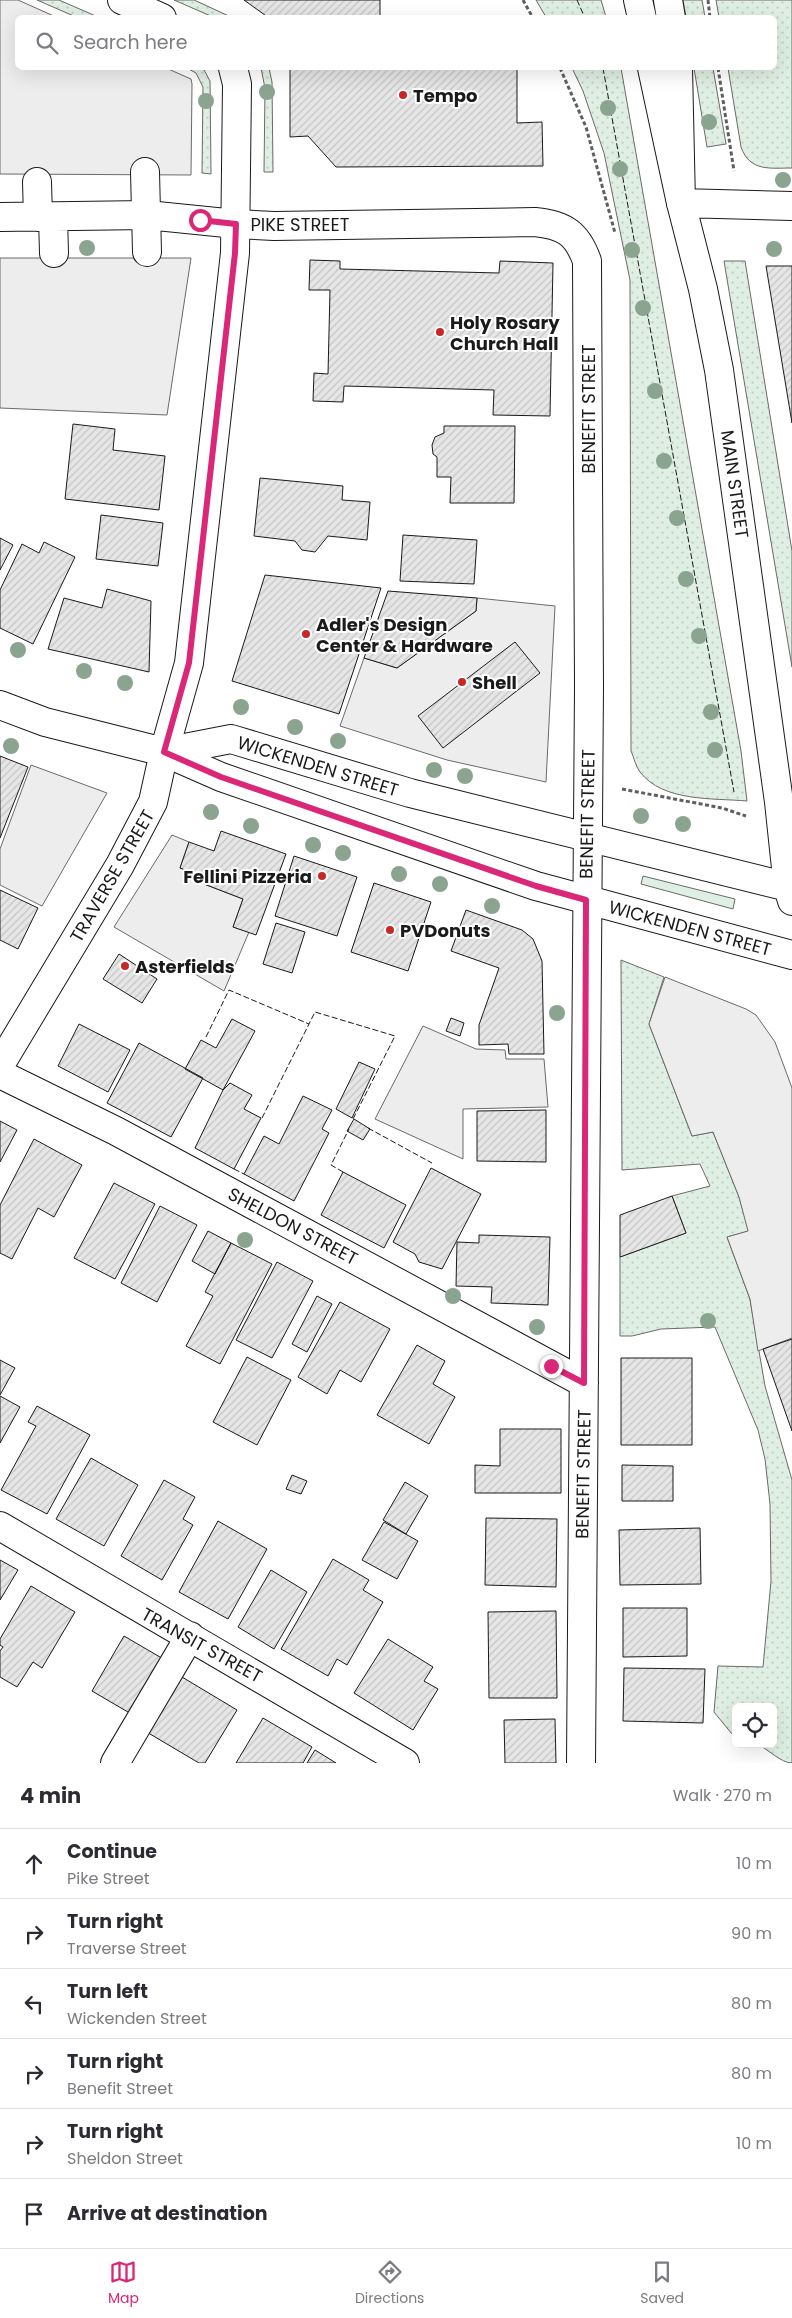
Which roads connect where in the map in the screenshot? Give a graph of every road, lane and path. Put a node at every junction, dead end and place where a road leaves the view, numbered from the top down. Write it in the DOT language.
graph roads {
  1 [pos="122,0"];
  2 [pos="523,0"];
  3 [pos="638,0"];
  4 [pos="668,0"];
  5 [pos="708,0"];
  6 [pos="155,15"];
  7 [pos="531,15"];
  8 [pos="641,15"];
  9 [pos="670,15"];
  10 [pos="710,15"];
  11 [pos="234,70"];
  12 [pos="652,70"];
  13 [pos="678,70"];
  14 [pos="718,70"];
  15 [pos="145,172"];
  16 [pos="735,176"];
  17 [pos="37,182"];
  18 [pos="681,202"];
  19 [pos="792,206"];
  20 [pos="147,215"];
  21 [pos="0,217"];
  22 [pos="46,217"];
  23 [pos="236,224"];
  24 [pos="568,231"];
  25 [pos="54,252"];
  26 [pos="147,252"];
  27 [pos="0,705"];
  28 [pos="164,752"];
  29 [pos="617,788"];
  30 [pos="781,825"];
  31 [pos="587,837"];
  32 [pos="791,892"];
  33 [pos="586,900"];
  34 [pos="792,955"];
  35 [pos="0,1065"];
  36 [pos="0,1074"];
  37 [pos="584,1383"];
  38 [pos="0,1526"];
  39 [pos="190,1636"];
  40 [pos="115,1763"];
  41 [pos="405,1763"];
  42 [pos="581,1763"];
  1 -- 6 [label="main road"];
  2 -- 7 [label="path"];
  3 -- 8 [label="main road"];
  4 -- 9 [label="main road"];
  5 -- 10 [label="path"];
  11 -- 23 [label="main road, TRAVERSE STREET"];
  12 -- 18 [label="main road"];
  13 -- 18 [label="main road, MAIN STREET"];
  14 -- 16 [label="path"];
  15 -- 20 [label="main road"];
  17 -- 22 [label="main road"];
  18 -- 19 [label="main road"];
  18 -- 30 [label="main road, MAIN STREET"];
  20 -- 22 [label="main road, PIKE STREET"];
  20 -- 23 [label="main road, PIKE STREET"];
  20 -- 26 [label="main road"];
  21 -- 22 [label="main road, PIKE STREET"];
  22 -- 25 [label="main road"];
  23 -- 24 [label="main road, PIKE STREET"];
  23 -- 28 [label="main road, TRAVERSE STREET"];
  24 -- 31 [label="main road, BENEFIT STREET"];
  27 -- 28 [label="main road, WICKENDEN STREET"];
  28 -- 31 [label="main road, WICKENDEN STREET"];
  28 -- 33 [label="main road, WICKENDEN STREET"];
  28 -- 35 [label="main road, TRAVERSE STREET"];
  29 -- 30 [label="path"];
  30 -- 32 [label="main road, MAIN STREET"];
  31 -- 32 [label="main road, WICKENDEN STREET"];
  31 -- 33 [label="main road, BENEFIT STREET"];
  33 -- 34 [label="main road, WICKENDEN STREET"];
  33 -- 37 [label="main road, BENEFIT STREET"];
  36 -- 37 [label="main road, SHELDON STREET"];
  37 -- 42 [label="main road, BENEFIT STREET"];
  38 -- 39 [label="main road, TRANSIT STREET"];
  39 -- 40 [label="main road"];
  39 -- 41 [label="main road, TRANSIT STREET"];
}
